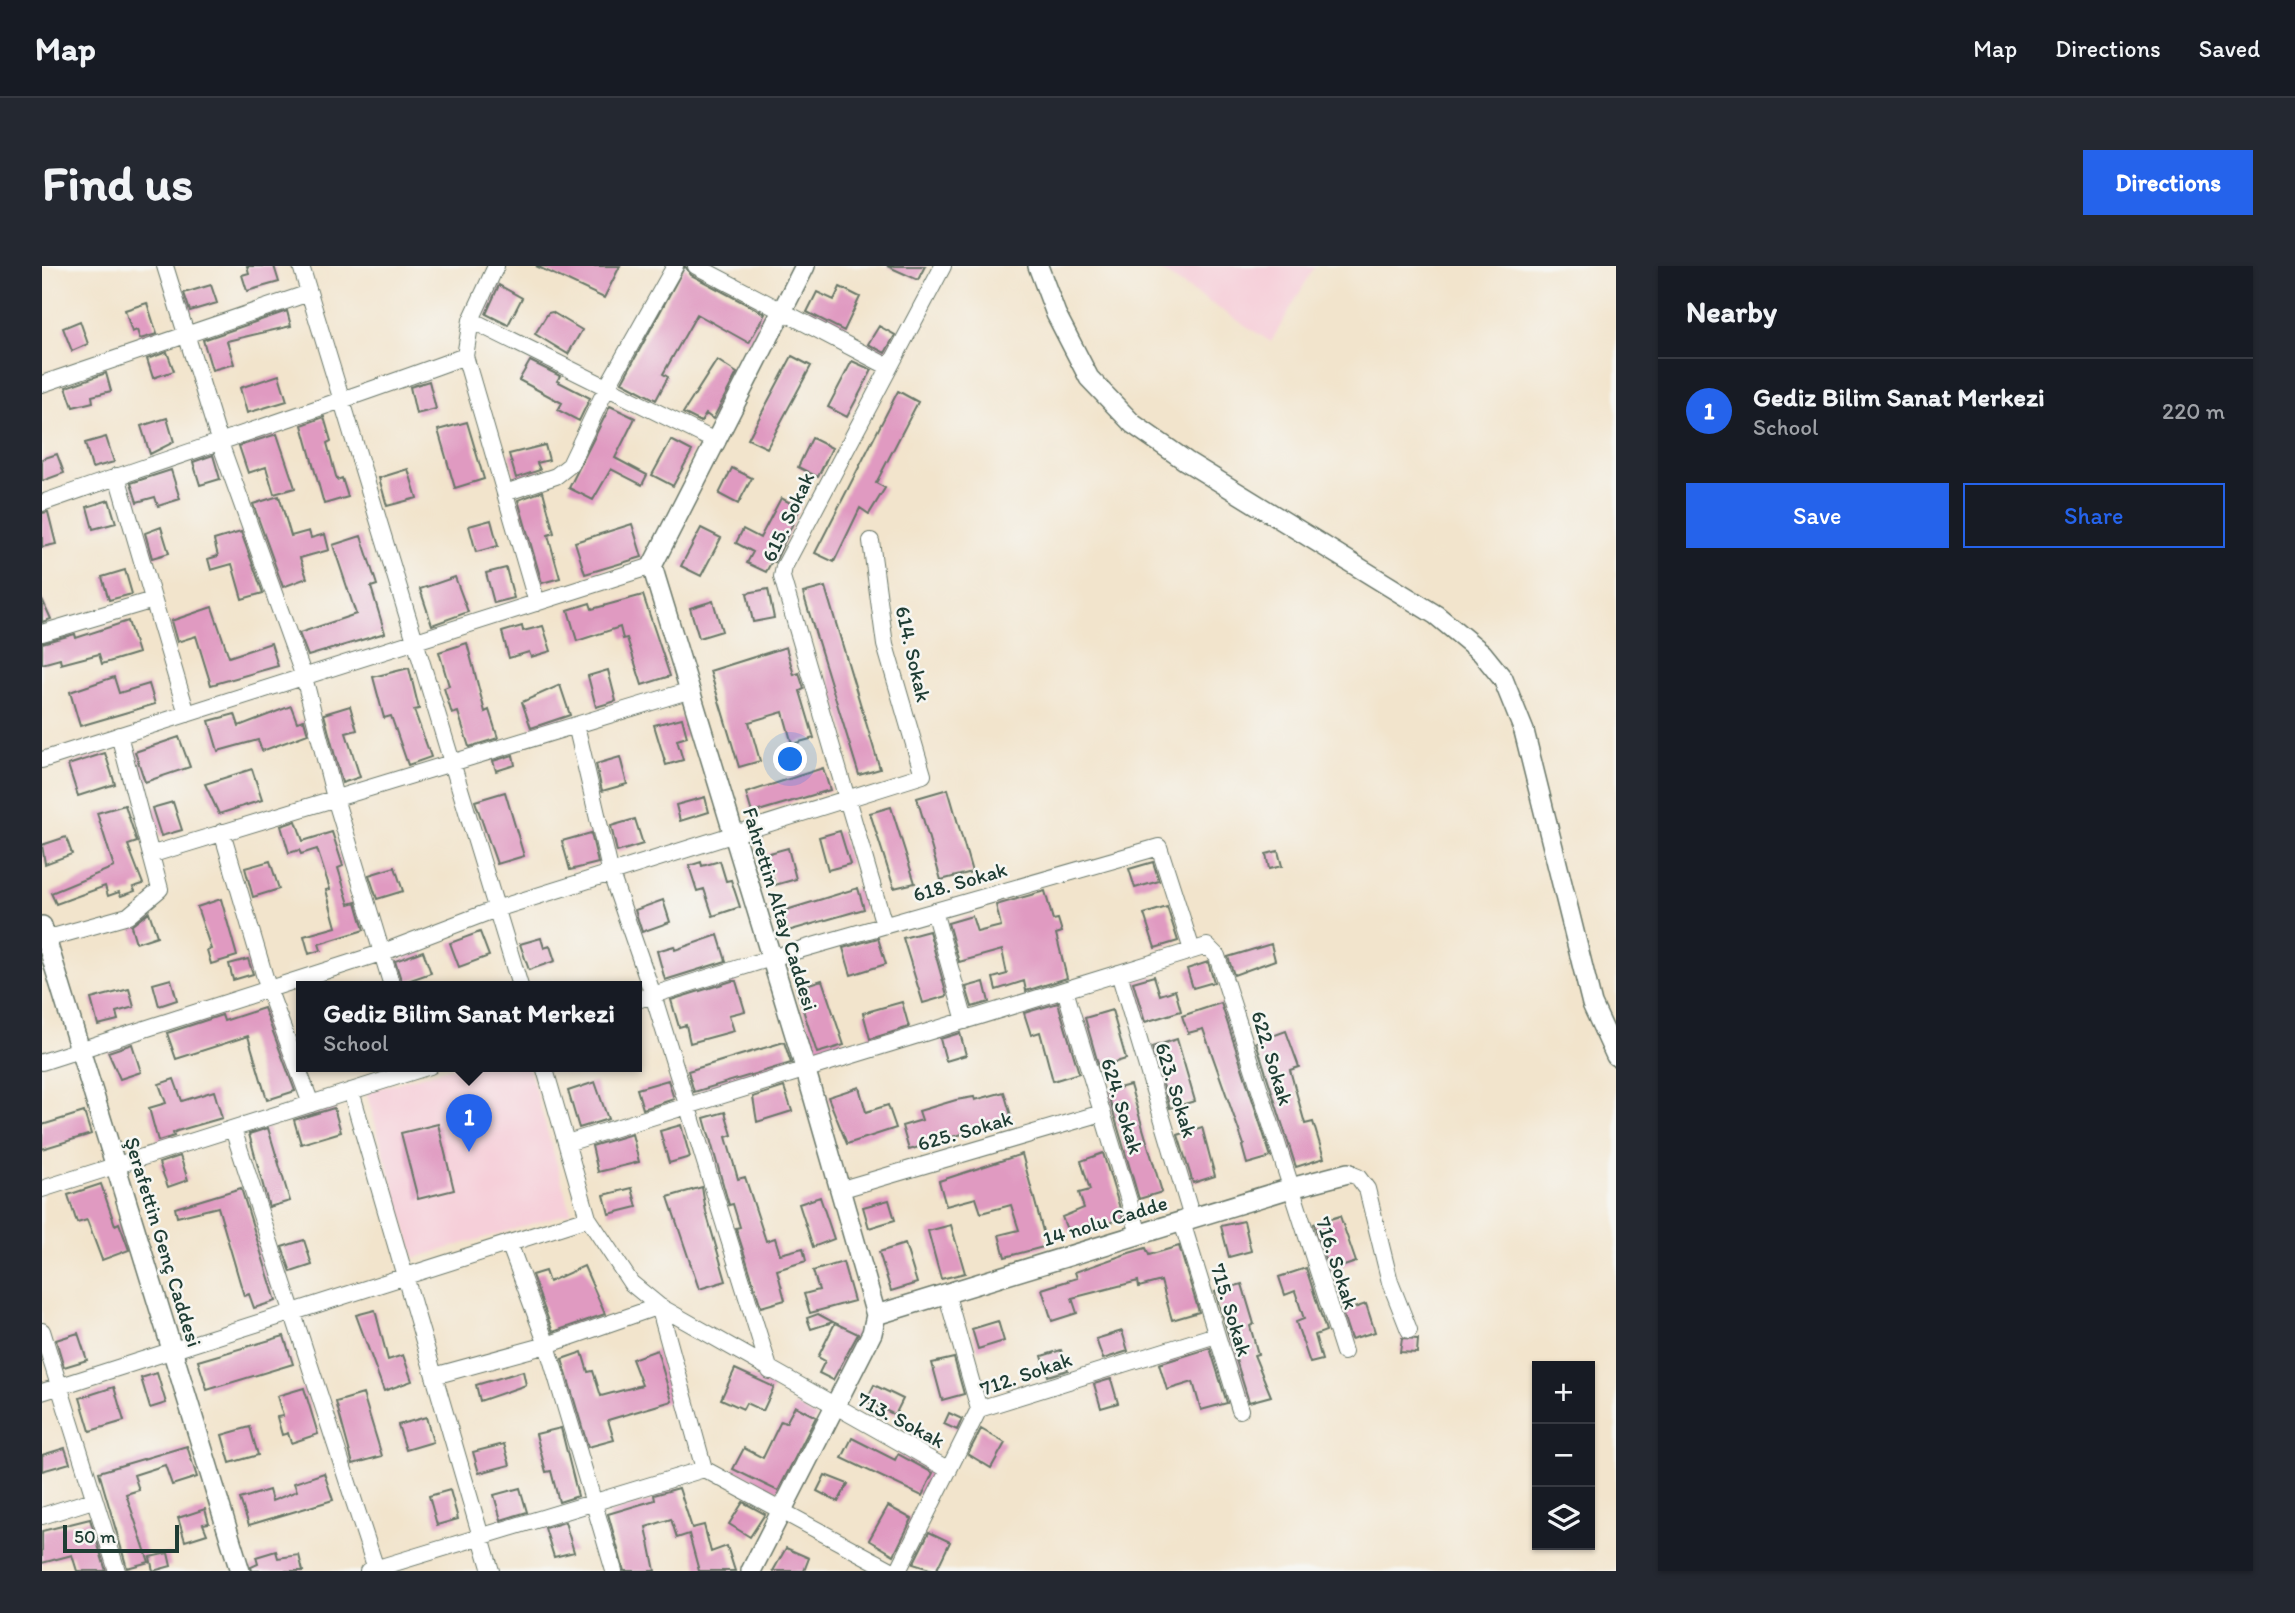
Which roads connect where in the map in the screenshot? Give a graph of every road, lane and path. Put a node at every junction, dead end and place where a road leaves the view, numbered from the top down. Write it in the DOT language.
graph roads {
  1 [pos="165,266"];
  2 [pos="300,266"];
  3 [pos="496,266"];
  4 [pos="674,266"];
  5 [pos="696,266"];
  6 [pos="805,266"];
  7 [pos="943,266"];
  8 [pos="1038,266"];
  9 [pos="309,293"];
  10 [pos="783,312"];
  11 [pos="471,320"];
  12 [pos="187,333"];
  13 [pos="465,356"];
  14 [pos="887,366"];
  15 [pos="42,384"];
  16 [pos="607,387"];
  17 [pos="343,402"];
  18 [pos="219,440"];
  19 [pos="717,442"];
  20 [pos="117,476"];
  21 [pos="505,493"];
  22 [pos="42,503"];
  23 [pos="871,541"];
  24 [pos="652,566"];
  25 [pos="153,600"];
  26 [pos="537,603"];
  27 [pos="42,633"];
  28 [pos="413,642"];
  29 [pos="304,677"];
  30 [pos="691,690"];
  31 [pos="187,714"];
  32 [pos="576,725"];
  33 [pos="119,736"];
  34 [pos="42,760"];
  35 [pos="450,763"];
  36 [pos="335,798"];
  37 [pos="845,800"];
  38 [pos="222,832"];
  39 [pos="734,834"];
  40 [pos="1159,846"];
  41 [pos="153,854"];
  42 [pos="611,874"];
  43 [pos="496,909"];
  44 [pos="933,911"];
  45 [pos="884,925"];
  46 [pos="43,935"];
  47 [pos="1200,948"];
  48 [pos="381,953"];
  49 [pos="771,958"];
  50 [pos="1119,973"];
  51 [pos="296,981"];
  52 [pos="296,981"];
  53 [pos="391,981"];
  54 [pos="518,981"];
  55 [pos="640,981"];
  56 [pos="269,990"];
  57 [pos="1065,990"];
  58 [pos="645,998"];
  59 [pos="965,1021"];
  60 [pos="79,1049"];
  61 [pos="1616,1056"];
  62 [pos="42,1062"];
  63 [pos="296,1063"];
  64 [pos="806,1071"];
  65 [pos="299,1072"];
  66 [pos="409,1072"];
  67 [pos="546,1072"];
  68 [pos="351,1091"];
  69 [pos="311,1104"];
  70 [pos="687,1108"];
  71 [pos="1102,1113"];
  72 [pos="233,1129"];
  73 [pos="567,1143"];
  74 [pos="116,1166"];
  75 [pos="1348,1173"];
  76 [pos="1291,1188"];
  77 [pos="42,1189"];
  78 [pos="839,1190"];
  79 [pos="588,1218"];
  80 [pos="1187,1220"];
  81 [pos="1139,1234"];
  82 [pos="509,1243"];
  83 [pos="405,1276"];
  84 [pos="946,1293"];
  85 [pos="659,1306"];
  86 [pos="293,1312"];
  87 [pos="876,1315"];
  88 [pos="1409,1330"];
  89 [pos="42,1331"];
  90 [pos="1216,1335"];
  91 [pos="547,1345"];
  92 [pos="173,1351"];
  93 [pos="1344,1352"];
  94 [pos="769,1371"];
  95 [pos="434,1376"];
  96 [pos="59,1387"];
  97 [pos="42,1392"];
  98 [pos="834,1408"];
  99 [pos="979,1409"];
  100 [pos="1240,1410"];
  101 [pos="704,1469"];
  102 [pos="949,1470"];
  103 [pos="93,1500"];
  104 [pos="593,1503"];
  105 [pos="782,1511"];
  106 [pos="42,1516"];
  107 [pos="481,1537"];
  108 [pos="869,1564"];
  109 [pos="372,1570"];
  110 [pos="117,1571"];
  111 [pos="240,1571"];
  112 [pos="491,1571"];
  113 [pos="614,1571"];
  114 [pos="751,1571"];
  115 [pos="896,1571"];
  1 -- 12 [label="street"];
  2 -- 9 [label="street"];
  3 -- 11 [label="street"];
  4 -- 16 [label="street"];
  5 -- 10 [label="street"];
  6 -- 10 [label="street"];
  7 -- 14 [label="street, 615. Sokak"];
  8 -- 61 [label="street"];
  9 -- 12 [label="street"];
  9 -- 17 [label="street"];
  10 -- 14 [label="street"];
  10 -- 19 [label="street"];
  11 -- 13 [label="street"];
  11 -- 16 [label="street"];
  12 -- 15 [label="street"];
  12 -- 18 [label="street"];
  13 -- 17 [label="street"];
  13 -- 21 [label="street"];
  14 -- 37 [label="street, 615. Sokak"];
  16 -- 19 [label="street"];
  16 -- 21 [label="street"];
  17 -- 18 [label="street"];
  17 -- 28 [label="street"];
  18 -- 20 [label="street"];
  18 -- 29 [label="street"];
  19 -- 24 [label="street"];
  20 -- 22 [label="street"];
  20 -- 25 [label="street"];
  21 -- 26 [label="street"];
  23 -- 37 [label="street, 614. Sokak"];
  24 -- 26 [label="street"];
  24 -- 30 [label="street, Fahrettin Altay Caddesi"];
  25 -- 27 [label="street"];
  25 -- 31 [label="street"];
  26 -- 28 [label="street"];
  28 -- 29 [label="street"];
  28 -- 35 [label="street"];
  29 -- 31 [label="street"];
  29 -- 36 [label="street"];
  30 -- 32 [label="street"];
  30 -- 39 [label="street, Fahrettin Altay Caddesi"];
  31 -- 33 [label="street"];
  32 -- 35 [label="street"];
  32 -- 42 [label="street"];
  33 -- 34 [label="street"];
  33 -- 41 [label="street"];
  35 -- 36 [label="street"];
  35 -- 43 [label="street"];
  36 -- 38 [label="street"];
  36 -- 48 [label="street"];
  37 -- 39 [label="street"];
  37 -- 45 [label="street, 615. Sokak"];
  38 -- 41 [label="street"];
  38 -- 56 [label="street"];
  39 -- 42 [label="street"];
  39 -- 49 [label="street, Fahrettin Altay Caddesi"];
  40 -- 44 [label="street, 618. Sokak"];
  40 -- 47 [label="street, 622. Sokak"];
  41 -- 46 [label="street"];
  42 -- 43 [label="street"];
  42 -- 55 [label="street"];
  43 -- 48 [label="street"];
  43 -- 54 [label="street"];
  44 -- 45 [label="street, 618. Sokak"];
  44 -- 59 [label="street"];
  45 -- 49 [label="street, 618. Sokak"];
  46 -- 60 [label="street, Şerafettin Genç Caddesi"];
  47 -- 50 [label="street"];
  47 -- 76 [label="street, 622. Sokak"];
  48 -- 52 [label="street"];
  48 -- 53 [label="street"];
  49 -- 58 [label="street, 618. Sokak"];
  49 -- 64 [label="street, Fahrettin Altay Caddesi"];
  50 -- 57 [label="street"];
  50 -- 80 [label="street, 623. Sokak"];
  51 -- 56 [label="street"];
  56 -- 60 [label="street"];
  56 -- 63 [label="street"];
  57 -- 59 [label="street"];
  57 -- 71 [label="street, 624. Sokak"];
  58 -- 70 [label="street"];
  59 -- 64 [label="street"];
  60 -- 62 [label="street"];
  60 -- 74 [label="street, Şerafettin Genç Caddesi"];
  64 -- 70 [label="street"];
  64 -- 78 [label="street, Fahrettin Altay Caddesi"];
  65 -- 69 [label="street"];
  66 -- 68 [label="street"];
  67 -- 73 [label="street, 713. Sokak"];
  68 -- 69 [label="street"];
  68 -- 83 [label="street"];
  69 -- 72 [label="street"];
  70 -- 73 [label="street"];
  70 -- 94 [label="street"];
  71 -- 78 [label="street, 625. Sokak"];
  71 -- 81 [label="street, 624. Sokak"];
  72 -- 74 [label="street"];
  72 -- 86 [label="street"];
  73 -- 79 [label="street, 713. Sokak"];
  74 -- 77 [label="street"];
  74 -- 92 [label="street, Şerafettin Genç Caddesi"];
  75 -- 76 [label="street, 14 nolu Cadde"];
  75 -- 88 [label="street"];
  76 -- 80 [label="street, 14 nolu Cadde"];
  76 -- 93 [label="street, 716. Sokak"];
  78 -- 87 [label="street, Fahrettin Altay Caddesi"];
  79 -- 82 [label="street"];
  79 -- 85 [label="street, 713. Sokak"];
  80 -- 81 [label="street, 14 nolu Cadde"];
  80 -- 90 [label="street, 715. Sokak"];
  81 -- 84 [label="street, 14 nolu Cadde"];
  82 -- 83 [label="street"];
  82 -- 91 [label="street"];
  83 -- 86 [label="street"];
  83 -- 95 [label="street"];
  84 -- 87 [label="street, 14 nolu Cadde"];
  84 -- 99 [label="street"];
  85 -- 91 [label="street"];
  85 -- 94 [label="street, 713. Sokak"];
  85 -- 101 [label="street"];
  86 -- 92 [label="street"];
  86 -- 109 [label="street"];
  87 -- 98 [label="street"];
  89 -- 96 [label="street"];
  90 -- 99 [label="street, 712. Sokak"];
  90 -- 100 [label="street, 715. Sokak"];
  91 -- 95 [label="street"];
  91 -- 104 [label="street"];
  92 -- 96 [label="street"];
  92 -- 111 [label="street, Şerafettin Genç Caddesi"];
  94 -- 98 [label="street, 713. Sokak"];
  95 -- 107 [label="street"];
  96 -- 97 [label="street"];
  96 -- 103 [label="street"];
  98 -- 102 [label="street, 713. Sokak"];
  98 -- 105 [label="street"];
  99 -- 102 [label="street, 712. Sokak"];
  101 -- 104 [label="street"];
  101 -- 105 [label="street"];
  102 -- 115 [label="street, 712. Sokak"];
  103 -- 106 [label="street"];
  103 -- 110 [label="street"];
  104 -- 107 [label="street"];
  104 -- 113 [label="street"];
  105 -- 108 [label="street"];
  105 -- 114 [label="street"];
  107 -- 109 [label="street"];
  107 -- 112 [label="street"];
  108 -- 115 [label="street"];
}
